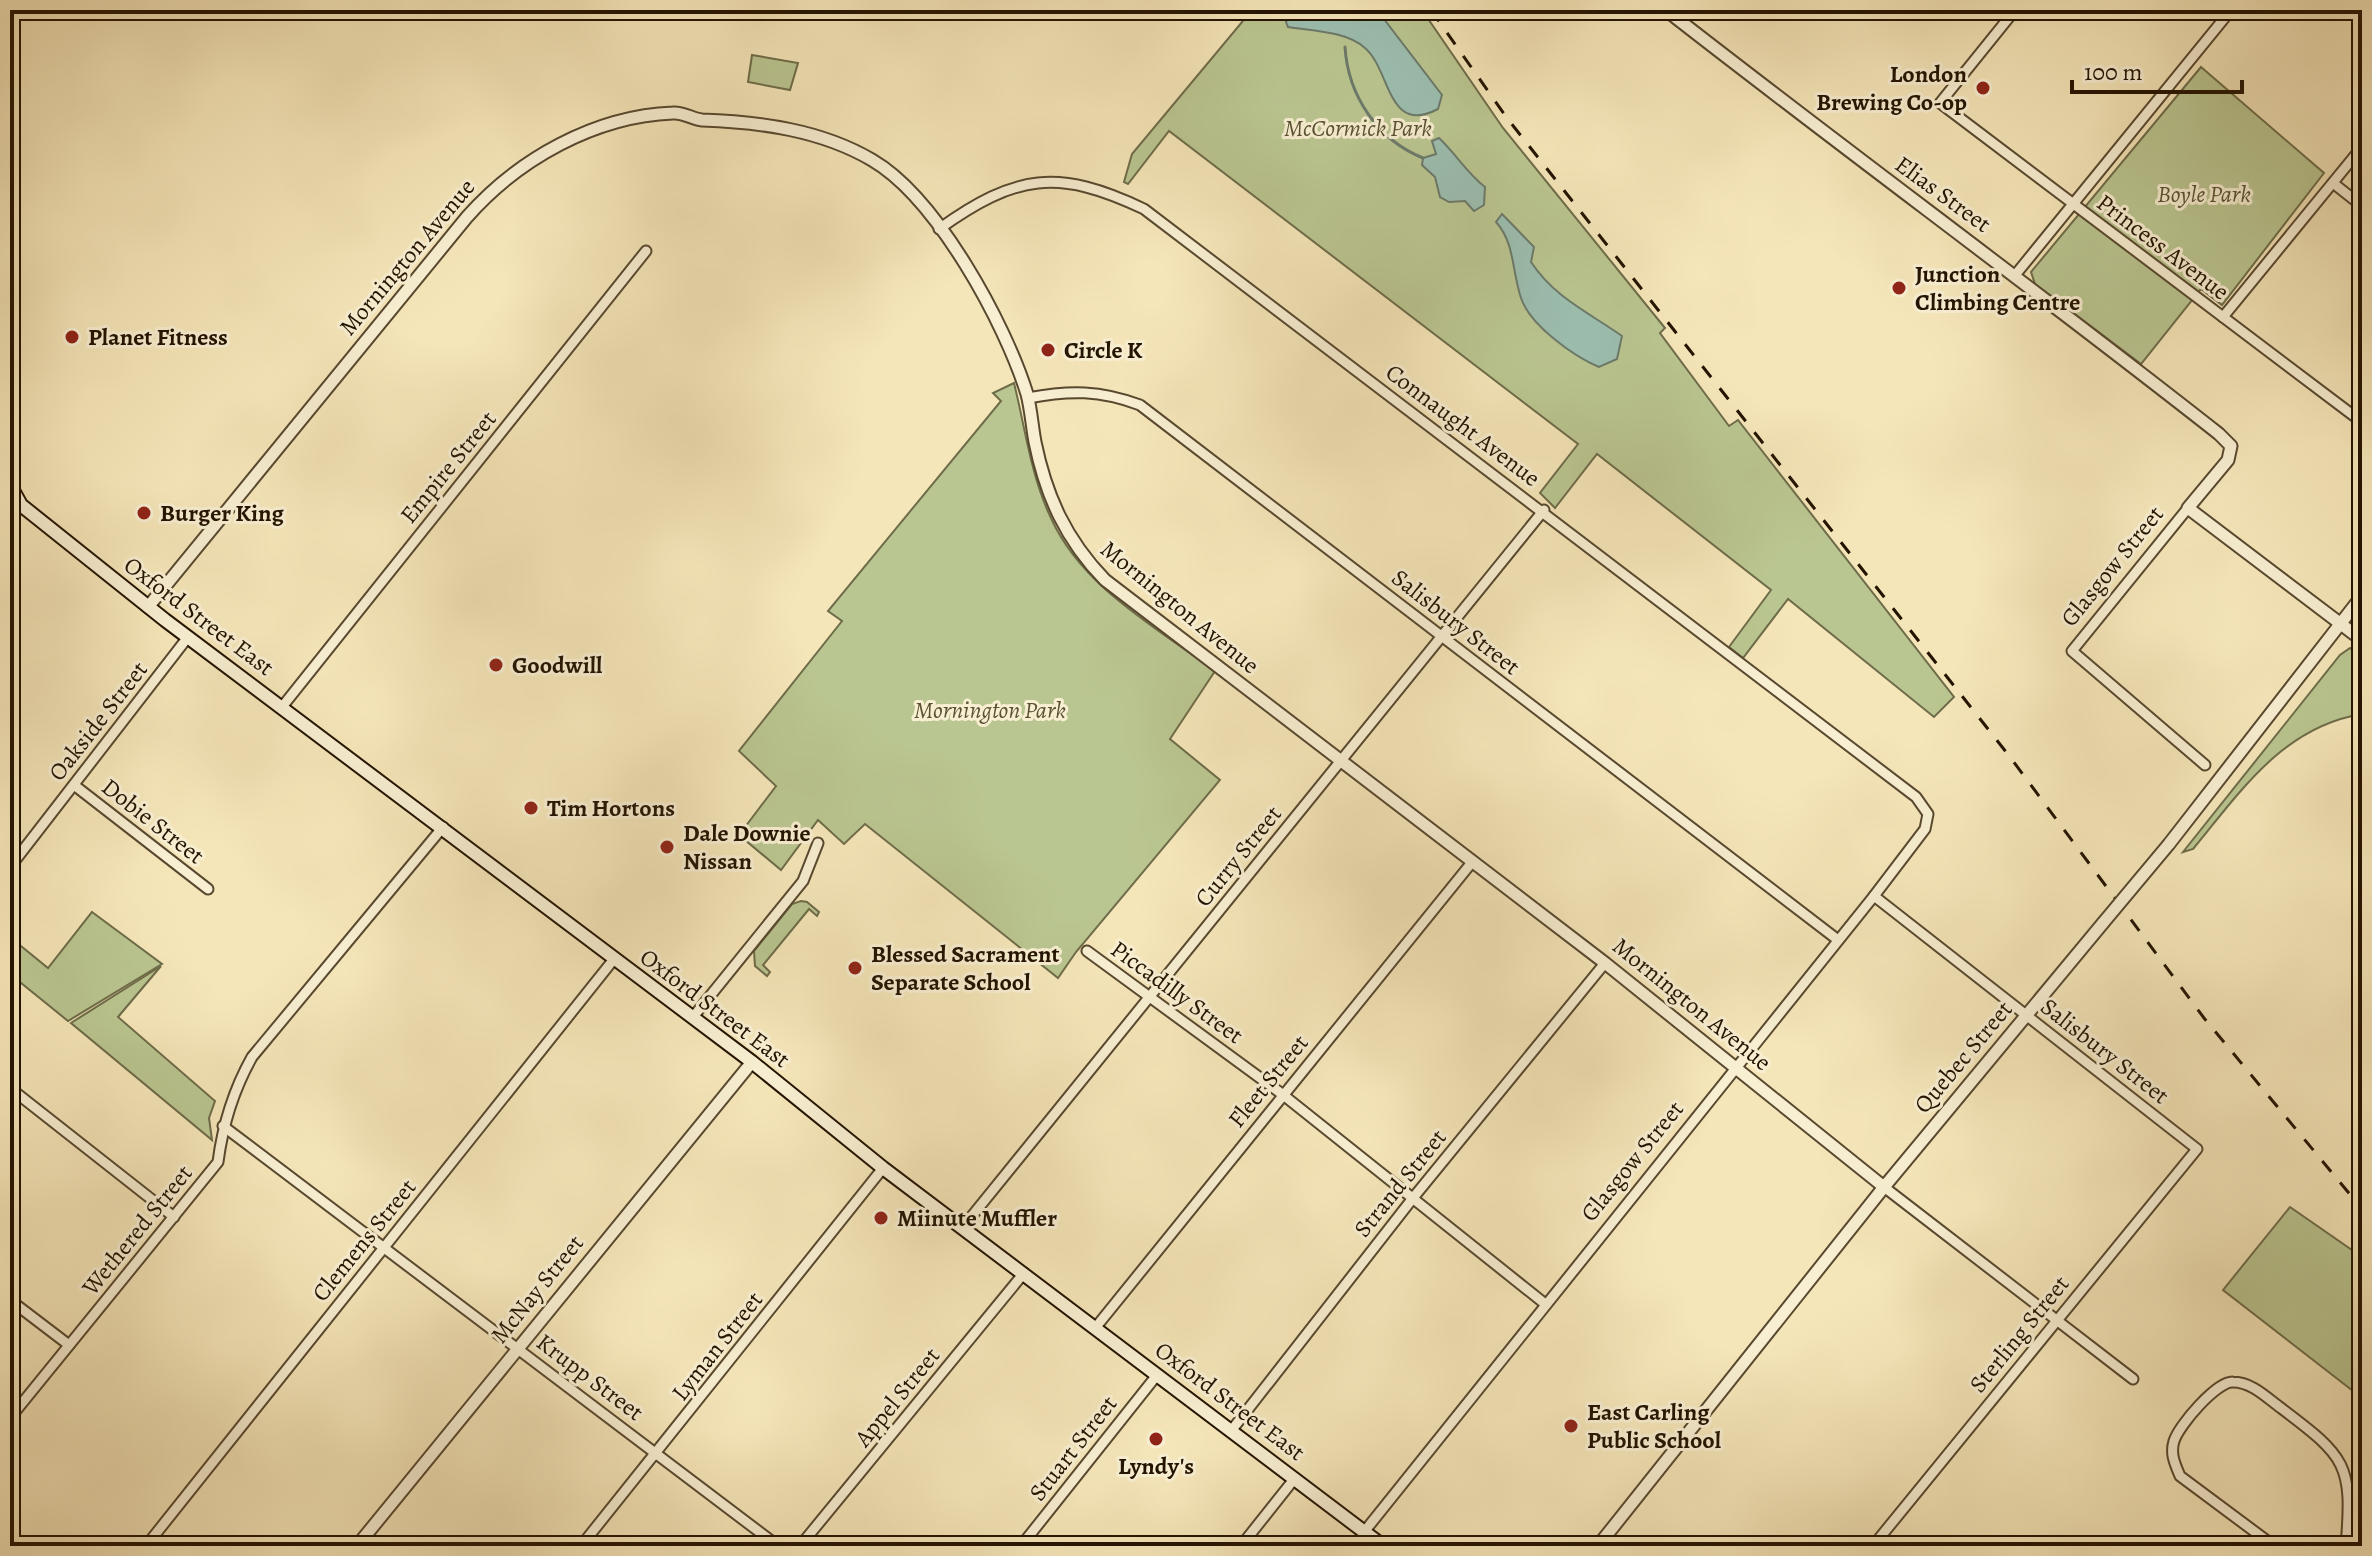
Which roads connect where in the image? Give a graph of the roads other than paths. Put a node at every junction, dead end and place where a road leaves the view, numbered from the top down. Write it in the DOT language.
graph roads {
  1 [pos="1666,10"];
  2 [pos="2015,10"];
  3 [pos="2231,10"];
  4 [pos="2362,147"];
  5 [pos="2333,183"];
  6 [pos="2072,204"];
  7 [pos="2362,206"];
  8 [pos="939,229"];
  9 [pos="646,251"];
  10 [pos="2016,274"];
  11 [pos="2223,317"];
  12 [pos="1028,398"];
  13 [pos="2362,422"];
  14 [pos="2231,446"];
  15 [pos="10,485"];
  16 [pos="15,504"];
  17 [pos="2188,508"];
  18 [pos="1544,510"];
  19 [pos="10,519"];
  20 [pos="2362,596"];
  21 [pos="148,607"];
  22 [pos="2340,623"];
  23 [pos="188,637"];
  24 [pos="1442,637"];
  25 [pos="2362,640"];
  26 [pos="282,707"];
  27 [pos="1341,760"];
  28 [pos="2205,765"];
  29 [pos="74,785"];
  30 [pos="1928,814"];
  31 [pos="443,827"];
  32 [pos="818,843"];
  33 [pos="1473,861"];
  34 [pos="10,867"];
  35 [pos="208,889"];
  36 [pos="1874,896"];
  37 [pos="1838,940"];
  38 [pos="1087,951"];
  39 [pos="614,959"];
  40 [pos="1605,963"];
  41 [pos="1150,996"];
  42 [pos="2027,1015"];
  43 [pos="693,1017"];
  44 [pos="752,1062"];
  45 [pos="1737,1068"];
  46 [pos="10,1088"];
  47 [pos="1282,1094"];
  48 [pos="223,1126"];
  49 [pos="2197,1149"];
  50 [pos="883,1168"];
  51 [pos="1884,1187"];
  52 [pos="1413,1198"];
  53 [pos="174,1217"];
  54 [pos="963,1227"];
  55 [pos="385,1246"];
  56 [pos="1024,1273"];
  57 [pos="10,1300"];
  58 [pos="1544,1303"];
  59 [pos="2057,1320"];
  60 [pos="1096,1327"];
  61 [pos="69,1345"];
  62 [pos="518,1347"];
  63 [pos="1157,1375"];
  64 [pos="2133,1379"];
  65 [pos="10,1418"];
  66 [pos="1231,1431"];
  67 [pos="658,1453"];
  68 [pos="1295,1478"];
  69 [pos="1364,1532"];
  70 [pos="149,1542"];
  71 [pos="162,1546"];
  72 [pos="357,1546"];
  73 [pos="581,1546"];
  74 [pos="778,1546"];
  75 [pos="800,1546"];
  76 [pos="1021,1546"];
  77 [pos="1241,1546"];
  78 [pos="1383,1546"];
  79 [pos="1598,1546"];
  80 [pos="1873,1546"];
  81 [pos="2274,1546"];
  82 [pos="2346,1546"];
  1 -- 10 [label="street, Elias Street"];
  2 -- 6 [label="street, Princess Avenue"];
  3 -- 6 [label="street"];
  4 -- 5 [label="street"];
  5 -- 7 [label="street"];
  5 -- 11 [label="street"];
  6 -- 10 [label="street"];
  6 -- 11 [label="street, Princess Avenue"];
  8 -- 12 [label="street, Mornington Avenue"];
  8 -- 18 [label="street, Connaught Avenue"];
  8 -- 21 [label="street, Mornington Avenue"];
  9 -- 26 [label="street, Empire Street"];
  10 -- 14 [label="street, Elias Street"];
  11 -- 13 [label="street, Princess Avenue"];
  12 -- 24 [label="street, Salisbury Street"];
  12 -- 27 [label="street, Mornington Avenue"];
  14 -- 17 [label="street, Glasgow Street"];
  15 -- 16 [label="main road, Oxford Street East"];
  16 -- 19 [label="street"];
  16 -- 21 [label="main road, Oxford Street East"];
  17 -- 22 [label="street"];
  17 -- 28 [label="street, Glasgow Street"];
  18 -- 24 [label="street, Curry Street"];
  18 -- 30 [label="street, Connaught Avenue"];
  20 -- 22 [label="street, Quebec Street"];
  21 -- 23 [label="main road, Oxford Street East"];
  22 -- 25 [label="street"];
  22 -- 42 [label="street, Quebec Street, bridge"];
  23 -- 26 [label="main road, Oxford Street East"];
  23 -- 29 [label="street, Oakside Street"];
  24 -- 27 [label="street, Curry Street"];
  24 -- 37 [label="street, Salisbury Street"];
  26 -- 31 [label="main road, Oxford Street East"];
  27 -- 33 [label="street, Mornington Avenue"];
  27 -- 41 [label="street, Curry Street"];
  29 -- 34 [label="street, Oakside Street"];
  29 -- 35 [label="street, Dobie Street"];
  30 -- 36 [label="street, Glasgow Street"];
  31 -- 39 [label="main road, Oxford Street East"];
  31 -- 48 [label="street, Wethered Street"];
  32 -- 43 [label="street"];
  33 -- 40 [label="street, Mornington Avenue"];
  33 -- 47 [label="street, Fleet Street"];
  36 -- 37 [label="street, Glasgow Street"];
  36 -- 42 [label="street, Salisbury Street"];
  37 -- 45 [label="street, Glasgow Street"];
  38 -- 41 [label="street, Piccadilly Street"];
  39 -- 43 [label="main road, Oxford Street East"];
  39 -- 55 [label="street, Clemens Street"];
  40 -- 45 [label="street, Mornington Avenue"];
  40 -- 52 [label="street, Strand Street"];
  41 -- 47 [label="street, Piccadilly Street"];
  41 -- 54 [label="street, Curry Street"];
  42 -- 49 [label="street, Salisbury Street"];
  42 -- 51 [label="street, Quebec Street"];
  43 -- 44 [label="main road, Oxford Street East"];
  44 -- 50 [label="main road, Oxford Street East"];
  44 -- 62 [label="street, McNay Street"];
  45 -- 51 [label="street, Mornington Avenue"];
  45 -- 58 [label="street, Glasgow Street"];
  46 -- 53 [label="street"];
  47 -- 52 [label="street, Piccadilly Street"];
  47 -- 60 [label="street, Fleet Street"];
  48 -- 53 [label="street, Wethered Street"];
  48 -- 55 [label="street, Krupp Street"];
  49 -- 59 [label="street, Sterling Street"];
  50 -- 54 [label="main road, Oxford Street East"];
  50 -- 67 [label="street, Lyman Street"];
  51 -- 59 [label="street, Mornington Avenue"];
  51 -- 79 [label="street, Quebec Street"];
  52 -- 58 [label="street, Piccadilly Street"];
  52 -- 66 [label="street, Strand Street"];
  53 -- 61 [label="street, Wethered Street"];
  54 -- 56 [label="main road, Oxford Street East"];
  55 -- 62 [label="street, Krupp Street"];
  55 -- 70 [label="street, Clemens Street"];
  56 -- 60 [label="main road, Oxford Street East"];
  56 -- 75 [label="street, Appel Street"];
  57 -- 61 [label="street"];
  58 -- 69 [label="street, Glasgow Street"];
  59 -- 64 [label="street, Mornington Avenue"];
  59 -- 80 [label="street, Sterling Street"];
  60 -- 63 [label="main road, Oxford Street East"];
  61 -- 65 [label="street, Wethered Street"];
  62 -- 67 [label="street, Krupp Street"];
  62 -- 72 [label="street, McNay Street"];
  63 -- 66 [label="main road, Oxford Street East"];
  63 -- 76 [label="street, Stuart Street"];
  66 -- 68 [label="main road, Oxford Street East"];
  67 -- 73 [label="street, Lyman Street"];
  67 -- 74 [label="street, Krupp Street"];
  68 -- 69 [label="main road, Oxford Street East"];
  68 -- 77 [label="street"];
  69 -- 78 [label="main road, Oxford Street East"];
  70 -- 71 [label="street"];
  81 -- 82 [label="street"];
}
